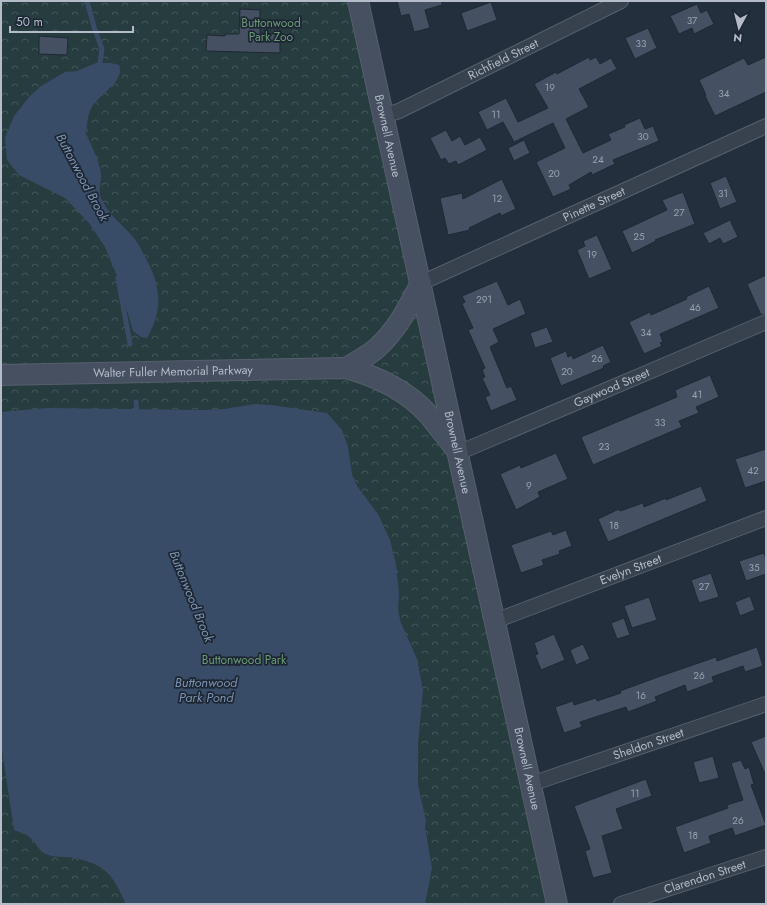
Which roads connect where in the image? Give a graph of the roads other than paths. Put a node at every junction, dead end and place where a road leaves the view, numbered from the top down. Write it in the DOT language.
graph roads {
  1 [pos="358,1"];
  2 [pos="621,1"];
  3 [pos="384,116"];
  4 [pos="766,126"];
  5 [pos="421,283"];
  6 [pos="766,322"];
  7 [pos="346,368"];
  8 [pos="1,376"];
  9 [pos="458,453"];
  10 [pos="766,518"];
  11 [pos="495,621"];
  12 [pos="766,704"];
  13 [pos="531,784"];
  14 [pos="766,857"];
  15 [pos="557,904"];
  16 [pos="620,904"];
  1 -- 3 [label="main road, Brownell Avenue"];
  2 -- 3 [label="street, Richfield Street"];
  3 -- 5 [label="main road, Brownell Avenue"];
  4 -- 5 [label="street, Pinette Street"];
  5 -- 7 [label="main road"];
  5 -- 9 [label="main road, Brownell Avenue"];
  6 -- 9 [label="street, Gaywood Street"];
  7 -- 8 [label="main road, Walter Fuller Memorial Parkway"];
  7 -- 9 [label="main road, Walter Fuller Memorial Parkway"];
  9 -- 11 [label="main road, Brownell Avenue"];
  10 -- 11 [label="street, Evelyn Street"];
  11 -- 13 [label="main road, Brownell Avenue"];
  12 -- 13 [label="street, Sheldon Street"];
  13 -- 15 [label="main road, Brownell Avenue"];
  14 -- 16 [label="street, Clarendon Street"];
}
